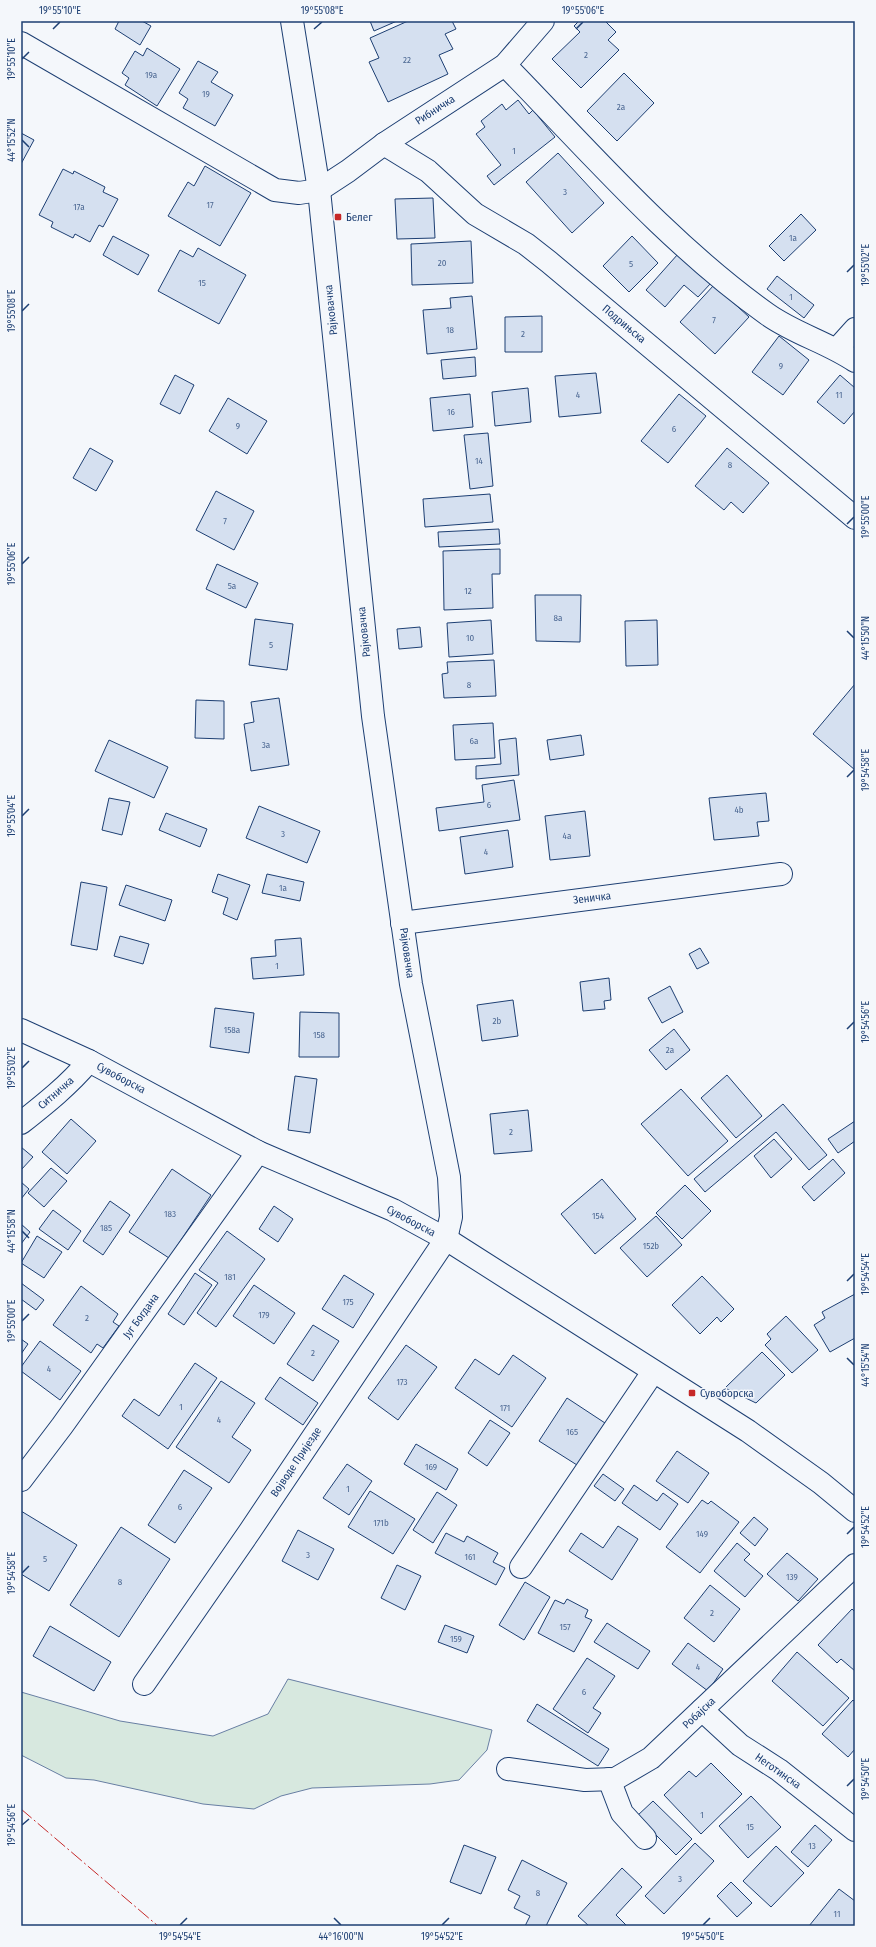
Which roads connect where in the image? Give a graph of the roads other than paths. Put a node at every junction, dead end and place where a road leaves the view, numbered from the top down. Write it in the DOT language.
graph roads {
  1 [pos="292,21"];
  2 [pos="543,21"];
  3 [pos="21,43"];
  4 [pos="505,65"];
  5 [pos="384,144"];
  6 [pos="319,190"];
  7 [pos="855,329"];
  8 [pos="837,349"];
  9 [pos="855,361"];
  10 [pos="855,518"];
  11 [pos="781,874"];
  12 [pos="402,923"];
  13 [pos="21,1030"];
  14 [pos="89,1061"];
  15 [pos="21,1123"];
  16 [pos="258,1152"];
  17 [pos="446,1240"];
  18 [pos="653,1372"];
  19 [pos="21,1480"];
  20 [pos="855,1511"];
  21 [pos="855,1565"];
  22 [pos="521,1567"];
  23 [pos="144,1684"];
  24 [pos="702,1710"];
  25 [pos="508,1769"];
  26 [pos="609,1779"];
  27 [pos="855,1830"];
  28 [pos="645,1838"];
  1 -- 6 [label="street, Рајковачка"];
  2 -- 4 [label="street, Рибничка"];
  3 -- 6 [label="street"];
  4 -- 5 [label="street, Рибничка"];
  4 -- 8 [label="street"];
  5 -- 6 [label="street, Рибничка"];
  5 -- 10 [label="street, Подрињска"];
  6 -- 12 [label="street, Рајковачка"];
  7 -- 8 [label="street"];
  8 -- 9 [label="street"];
  11 -- 12 [label="street, Зеничка"];
  12 -- 17 [label="street, Рајковачка"];
  13 -- 14 [label="street, Сувоборска"];
  14 -- 15 [label="street, Ситничка"];
  14 -- 16 [label="street, Сувоборска"];
  16 -- 17 [label="street, Сувоборска"];
  16 -- 19 [label="street, Југ Богдана"];
  17 -- 18 [label="street, Сувоборска"];
  17 -- 23 [label="street, Војводе Пријезде"];
  18 -- 20 [label="street, Сувоборска"];
  18 -- 22 [label="street"];
  21 -- 24 [label="street, Робајска"];
  24 -- 26 [label="street, Робајска"];
  24 -- 27 [label="street, Неготинска"];
  25 -- 26 [label="street, Робајска"];
  26 -- 28 [label="street"];
}
